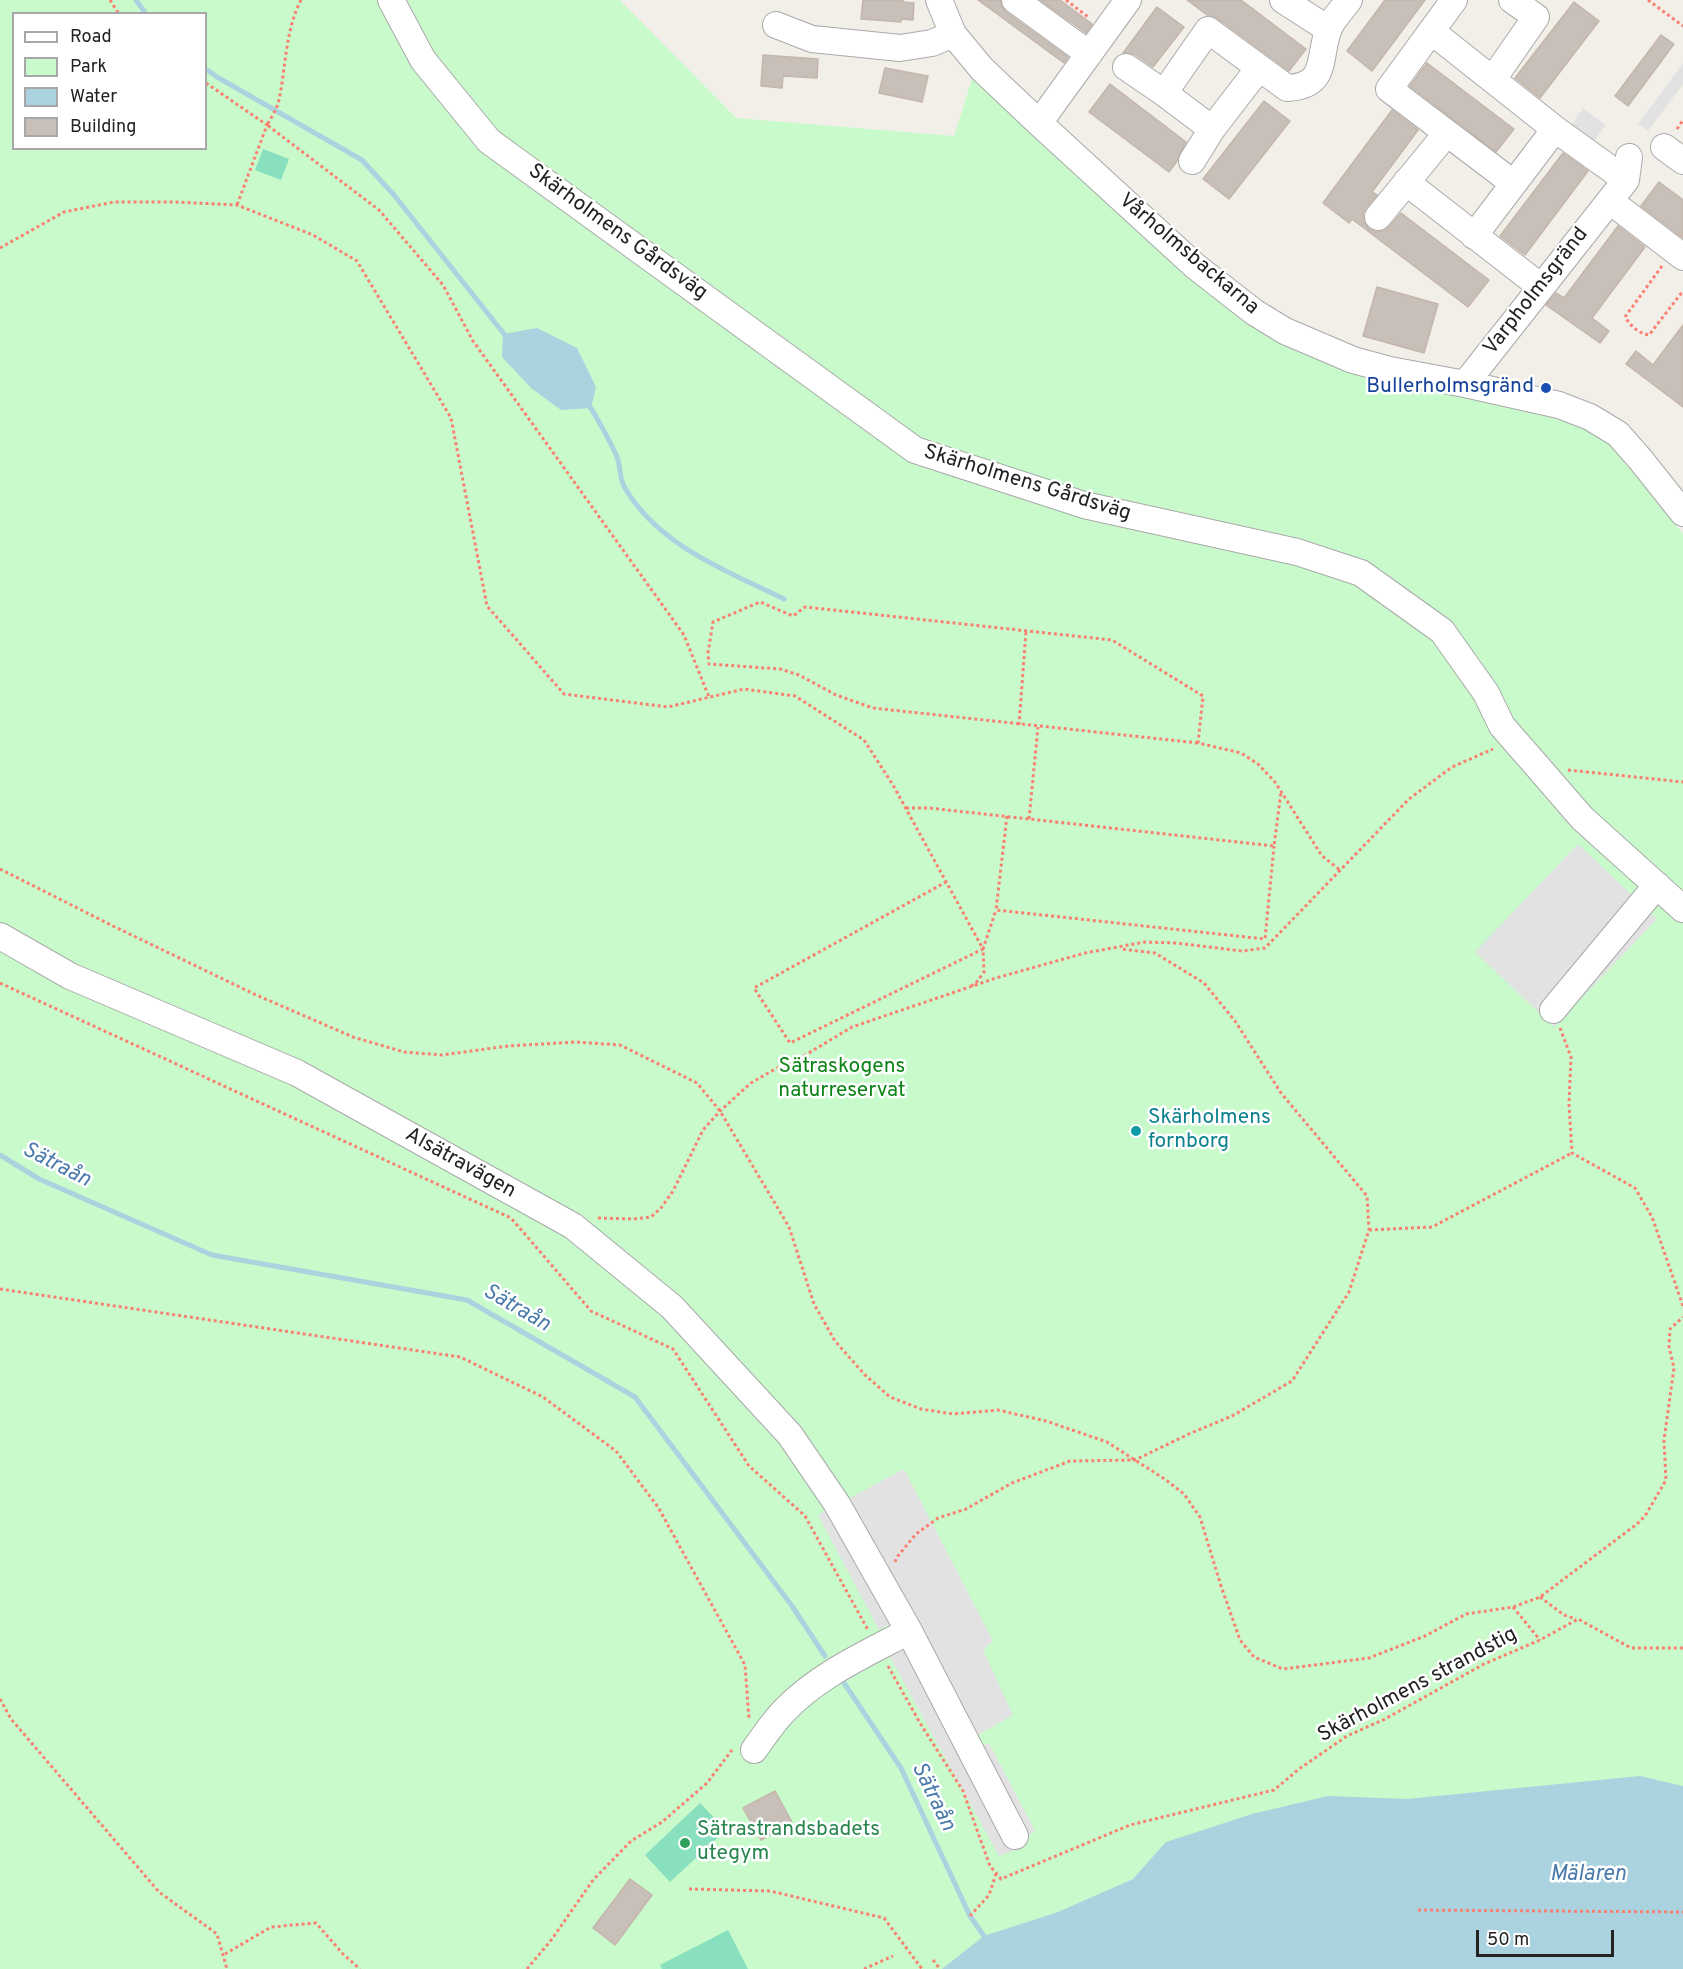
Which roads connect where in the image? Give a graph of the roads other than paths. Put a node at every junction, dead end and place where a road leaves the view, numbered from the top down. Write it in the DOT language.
graph roads {
  1 [pos="391,0"];
  2 [pos="939,0"];
  3 [pos="1015,0"];
  4 [pos="1128,0"];
  5 [pos="1283,0"];
  6 [pos="1349,0"];
  7 [pos="1454,0"];
  8 [pos="1512,0"];
  9 [pos="776,25"];
  10 [pos="1328,29"];
  11 [pos="1431,31"];
  12 [pos="953,34"];
  13 [pos="1089,54"];
  14 [pos="1126,68"];
  15 [pos="1259,68"];
  16 [pos="1493,79"];
  17 [pos="1164,93"];
  18 [pos="1039,123"];
  19 [pos="1212,129"];
  20 [pos="1555,129"];
  21 [pos="1446,134"];
  22 [pos="1192,161"];
  23 [pos="1406,182"];
  24 [pos="1513,183"];
  25 [pos="1610,201"];
  26 [pos="1378,217"];
  27 [pos="1474,236"];
  28 [pos="1678,253"];
  29 [pos="1541,287"];
  30 [pos="1465,384"];
  31 [pos="1683,513"];
  32 [pos="1658,885"];
  33 [pos="1683,909"];
  34 [pos="0,936"];
  35 [pos="1553,1010"];
  36 [pos="909,1631"];
  37 [pos="746,1741"];
  38 [pos="1015,1836"];
  1 -- 32 [label="street, Skärholmens Gårdsväg"];
  2 -- 12 [label="street, Vårholmsbackarna"];
  3 -- 13 [label="street"];
  4 -- 13 [label="street"];
  5 -- 10 [label="street"];
  6 -- 10 [label="street"];
  7 -- 11 [label="street"];
  8 -- 16 [label="street"];
  9 -- 12 [label="street"];
  10 -- 15 [label="street"];
  11 -- 16 [label="street, Varpholmsgränd"];
  11 -- 21 [label="street"];
  12 -- 18 [label="street, Vårholmsbackarna"];
  13 -- 18 [label="street"];
  14 -- 17 [label="street"];
  15 -- 17 [label="street"];
  15 -- 19 [label="street"];
  16 -- 20 [label="street, Varpholmsgränd"];
  17 -- 19 [label="street"];
  18 -- 30 [label="street, Vårholmsbackarna"];
  19 -- 22 [label="street"];
  20 -- 24 [label="street"];
  20 -- 25 [label="street, Varpholmsgränd"];
  21 -- 23 [label="street"];
  21 -- 24 [label="street"];
  23 -- 26 [label="street"];
  23 -- 27 [label="street"];
  24 -- 27 [label="street"];
  25 -- 28 [label="street"];
  25 -- 29 [label="street, Varpholmsgränd"];
  27 -- 29 [label="street"];
  29 -- 30 [label="street, Varpholmsgränd"];
  30 -- 31 [label="street, Vårholmsbackarna"];
  32 -- 33 [label="street, Skärholmens Gårdsväg"];
  32 -- 35 [label="street"];
  34 -- 36 [label="street, Alsätravägen"];
  36 -- 37 [label="street"];
  36 -- 38 [label="street, Alsätravägen"];
}
